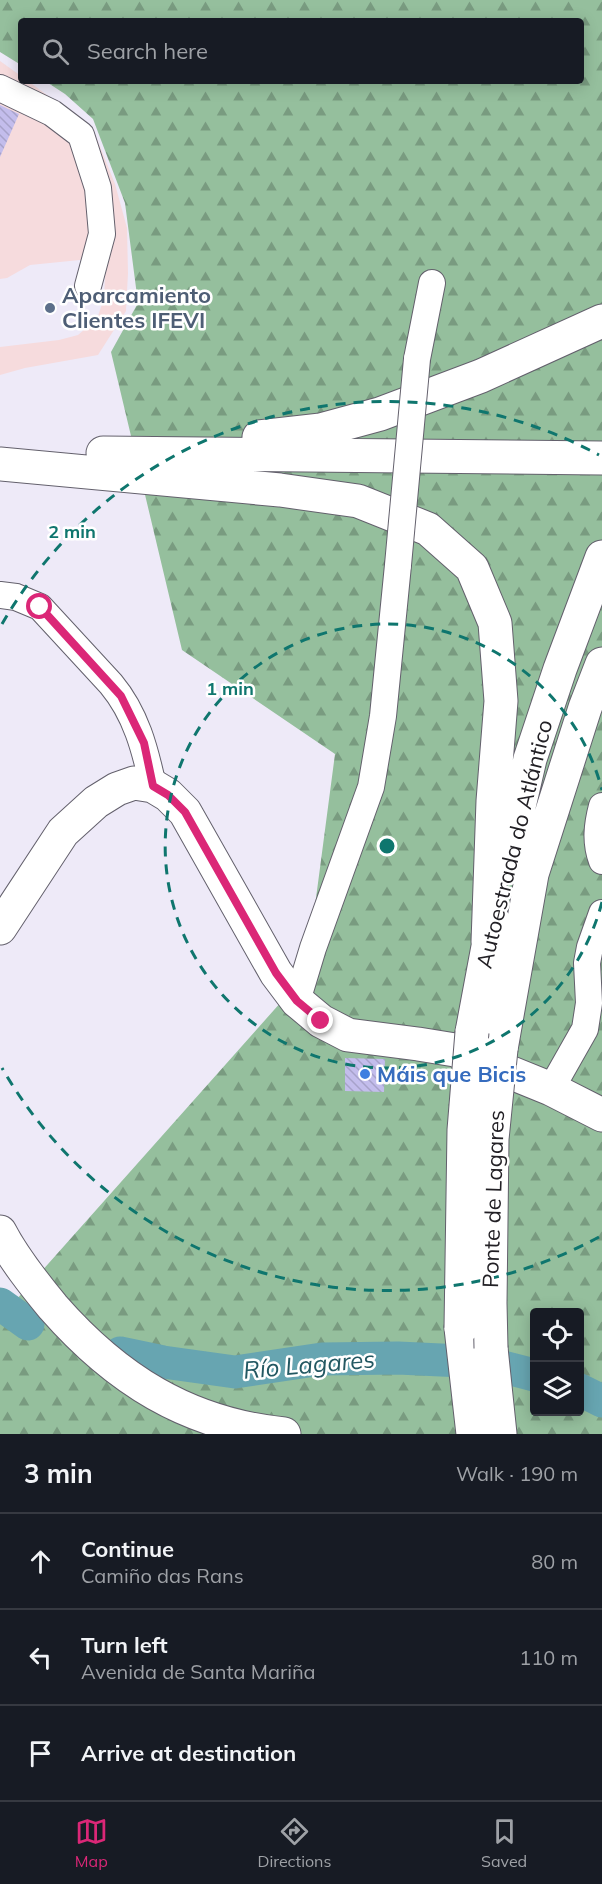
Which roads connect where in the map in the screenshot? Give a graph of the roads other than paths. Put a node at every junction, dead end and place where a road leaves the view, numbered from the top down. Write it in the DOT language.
graph roads {
  1 [pos="0,88"];
  2 [pos="432,283"];
  3 [pos="88,286"];
  4 [pos="602,321"];
  5 [pos="93,453"];
  6 [pos="0,456"];
  7 [pos="602,458"];
  8 [pos="0,464"];
  9 [pos="602,477"];
  10 [pos="160,478"];
  11 [pos="602,557"];
  12 [pos="0,596"];
  13 [pos="602,664"];
  14 [pos="153,786"];
  15 [pos="602,806"];
  16 [pos="602,861"];
  17 [pos="602,914"];
  18 [pos="0,928"];
  19 [pos="488,942"];
  20 [pos="297,1001"];
  21 [pos="471,1032"];
  22 [pos="501,1049"];
  23 [pos="550,1089"];
  24 [pos="602,1115"];
  25 [pos="0,1232"];
  26 [pos="218,1428"];
  27 [pos="284,1434"];
  28 [pos="473,1434"];
  29 [pos="500,1434"];
  1 -- 3 [label="street"];
  2 -- 20 [label="street, bridge"];
  4 -- 5 [label="main road"];
  5 -- 6 [label="main road"];
  5 -- 7 [label="main road"];
  8 -- 10 [label="main road"];
  9 -- 10 [label="main road"];
  10 -- 19 [label="main road"];
  11 -- 19 [label="main road, Autoestrada do Atlántico"];
  12 -- 14 [label="street"];
  13 -- 22 [label="main road, Autoestrada do Atlántico"];
  14 -- 18 [label="main road"];
  14 -- 20 [label="main road"];
  15 -- 16 [label="street"];
  17 -- 23 [label="street"];
  19 -- 21 [label="main road, Autoestrada do Atlántico"];
  20 -- 23 [label="main road"];
  21 -- 28 [label="main road, Ponte de Lagares, bridge"];
  22 -- 29 [label="main road, Ponte de Lagares, bridge"];
  23 -- 24 [label="main road"];
  25 -- 26 [label="main road"];
  26 -- 27 [label="main road"];
}
